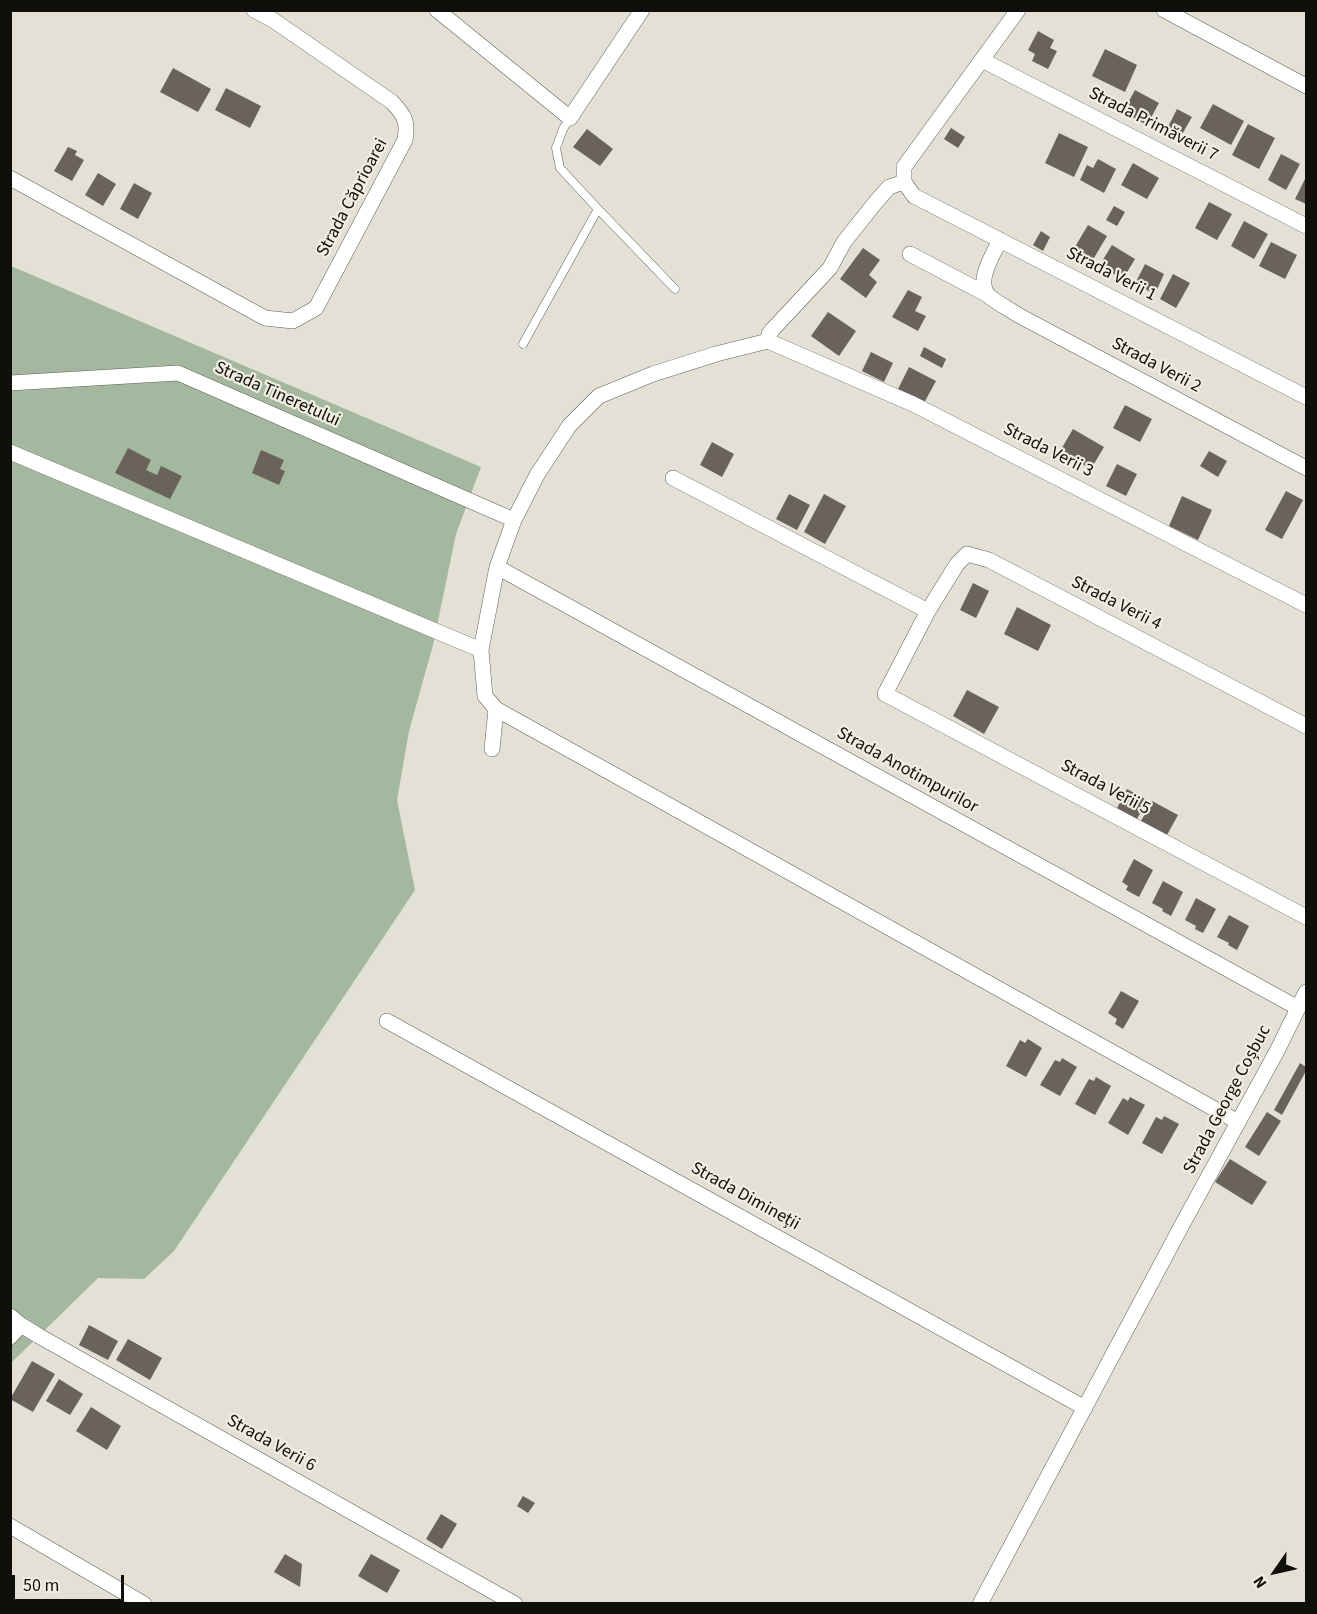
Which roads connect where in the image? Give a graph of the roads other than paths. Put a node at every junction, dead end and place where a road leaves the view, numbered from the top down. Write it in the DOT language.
graph roads {
  1 [pos="255,10"];
  2 [pos="437,10"];
  3 [pos="642,10"];
  4 [pos="1018,10"];
  5 [pos="1164,10"];
  6 [pos="275,15"];
  7 [pos="995,42"];
  8 [pos="982,60"];
  9 [pos="1003,70"];
  10 [pos="1306,86"];
  11 [pos="570,118"];
  12 [pos="10,178"];
  13 [pos="904,183"];
  14 [pos="598,209"];
  15 [pos="1306,226"];
  16 [pos="1000,240"];
  17 [pos="910,254"];
  18 [pos="675,289"];
  19 [pos="988,295"];
  20 [pos="768,341"];
  21 [pos="523,344"];
  22 [pos="10,383"];
  23 [pos="1306,397"];
  24 [pos="10,452"];
  25 [pos="1306,468"];
  26 [pos="673,478"];
  27 [pos="514,520"];
  28 [pos="497,567"];
  29 [pos="1306,605"];
  30 [pos="928,611"];
  31 [pos="481,650"];
  32 [pos="885,694"];
  33 [pos="496,709"];
  34 [pos="1306,726"];
  35 [pos="492,749"];
  36 [pos="1306,916"];
  37 [pos="1306,992"];
  38 [pos="1298,1008"];
  39 [pos="387,1021"];
  40 [pos="1238,1122"];
  41 [pos="16,1321"];
  42 [pos="10,1337"];
  43 [pos="1085,1408"];
  44 [pos="10,1526"];
  45 [pos="144,1604"];
  46 [pos="515,1604"];
  47 [pos="980,1604"];
  1 -- 6 [label="street, Strada Căprioarei"];
  2 -- 11 [label="street"];
  3 -- 11 [label="street"];
  4 -- 7 [label="street"];
  5 -- 10 [label="street"];
  6 -- 12 [label="street, Strada Căprioarei"];
  7 -- 8 [label="street"];
  7 -- 9 [label="street"];
  8 -- 9 [label="street, Strada Primăverii 7"];
  8 -- 13 [label="street"];
  9 -- 15 [label="street, Strada Primăverii 7"];
  11 -- 14 [label="lane"];
  13 -- 16 [label="street, Strada Verii 1"];
  13 -- 20 [label="street"];
  14 -- 18 [label="lane"];
  14 -- 21 [label="lane"];
  16 -- 19 [label="street"];
  16 -- 23 [label="street, Strada Verii 1"];
  17 -- 19 [label="street, Strada Verii 2"];
  19 -- 25 [label="street, Strada Verii 2"];
  20 -- 27 [label="street"];
  20 -- 29 [label="street, Strada Verii 3"];
  22 -- 27 [label="street, Strada Tineretului"];
  24 -- 31 [label="street"];
  26 -- 30 [label="street"];
  27 -- 28 [label="street"];
  28 -- 31 [label="street"];
  28 -- 38 [label="street, Strada Anotimpurilor"];
  30 -- 32 [label="street, Strada Verii 4"];
  30 -- 34 [label="street, Strada Verii 4"];
  31 -- 33 [label="street"];
  32 -- 36 [label="street, Strada Verii 5"];
  33 -- 35 [label="street"];
  33 -- 40 [label="street"];
  37 -- 38 [label="street, Strada George Coșbuc"];
  38 -- 40 [label="street, Strada George Coșbuc"];
  39 -- 43 [label="street, Strada Dimineții"];
  40 -- 43 [label="street, Strada George Coșbuc"];
  41 -- 42 [label="street"];
  41 -- 46 [label="street, Strada Verii 6"];
  43 -- 47 [label="street, Strada George Coșbuc"];
  44 -- 45 [label="street"];
}
